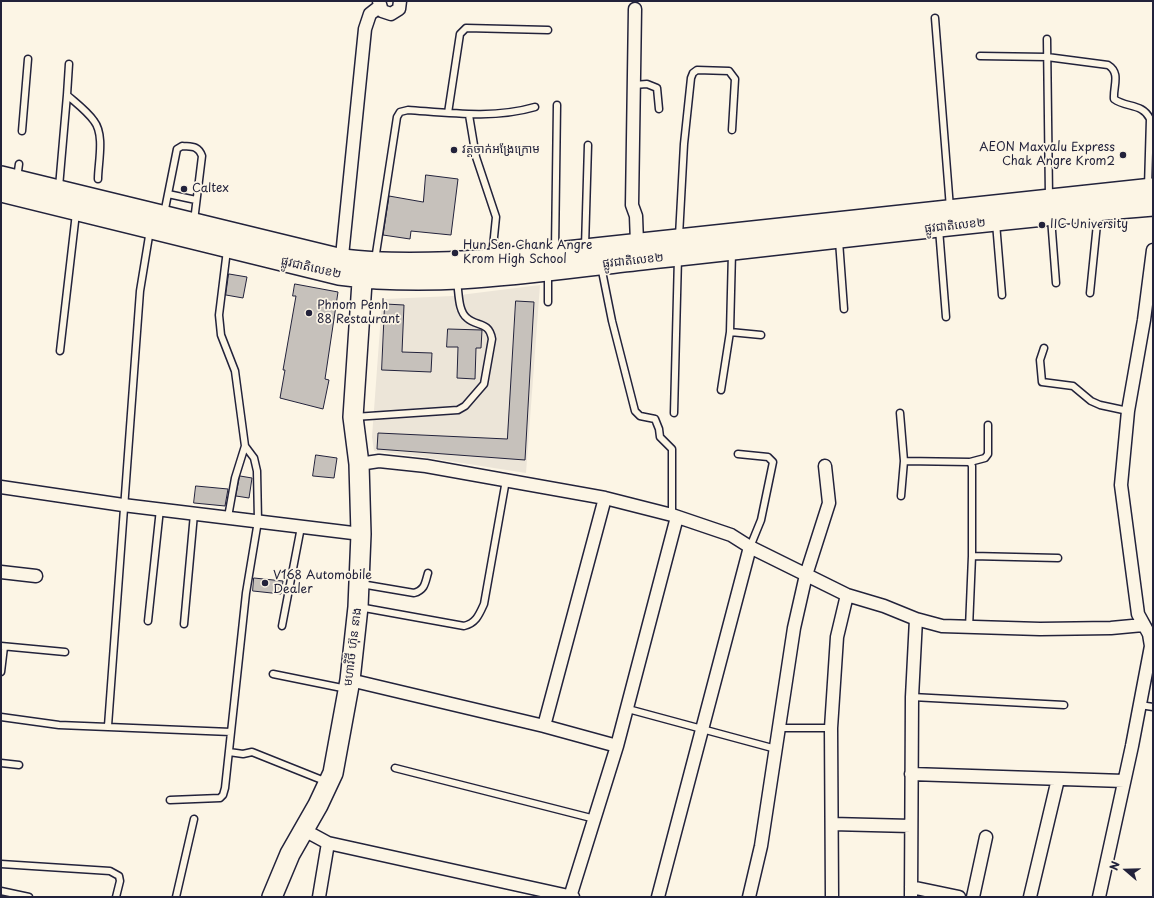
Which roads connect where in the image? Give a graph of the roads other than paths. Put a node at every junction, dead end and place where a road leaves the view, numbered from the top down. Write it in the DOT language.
graph roads {
  1 [pos="400,1"];
  2 [pos="379,4"];
  3 [pos="635,9"];
  4 [pos="935,18"];
  5 [pos="548,30"];
  6 [pos="1047,39"];
  7 [pos="980,56"];
  8 [pos="1047,57"];
  9 [pos="28,59"];
  10 [pos="69,64"];
  11 [pos="634,85"];
  12 [pos="67,95"];
  13 [pos="557,105"];
  14 [pos="535,107"];
  15 [pos="659,109"];
  16 [pos="448,113"];
  17 [pos="469,115"];
  18 [pos="732,130"];
  19 [pos="22,131"];
  20 [pos="588,145"];
  21 [pos="12,173"];
  22 [pos="98,179"];
  23 [pos="59,190"];
  24 [pos="1,192"];
  25 [pos="168,194"];
  26 [pos="1151,194"];
  27 [pos="196,200"];
  28 [pos="1050,207"];
  29 [pos="950,209"];
  30 [pos="1098,210"];
  31 [pos="76,211"];
  32 [pos="907,222"];
  33 [pos="996,222"];
  34 [pos="158,225"];
  35 [pos="939,228"];
  36 [pos="192,231"];
  37 [pos="778,236"];
  38 [pos="838,239"];
  39 [pos="637,243"];
  40 [pos="228,248"];
  41 [pos="678,248"];
  42 [pos="585,249"];
  43 [pos="732,250"];
  44 [pos="1153,250"];
  45 [pos="552,261"];
  46 [pos="601,265"];
  47 [pos="341,267"];
  48 [pos="492,268"];
  49 [pos="371,270"];
  50 [pos="457,271"];
  51 [pos="1056,282"];
  52 [pos="1090,293"];
  53 [pos="1002,295"];
  54 [pos="548,302"];
  55 [pos="844,309"];
  56 [pos="946,317"];
  57 [pos="1148,321"];
  58 [pos="730,332"];
  59 [pos="761,335"];
  60 [pos="1044,348"];
  61 [pos="60,351"];
  62 [pos="721,390"];
  63 [pos="1128,411"];
  64 [pos="674,413"];
  65 [pos="900,413"];
  66 [pos="353,417"];
  67 [pos="988,425"];
  68 [pos="245,446"];
  69 [pos="738,454"];
  70 [pos="904,460"];
  71 [pos="970,462"];
  72 [pos="359,464"];
  73 [pos="825,466"];
  74 [pos="506,480"];
  75 [pos="1,487"];
  76 [pos="901,496"];
  77 [pos="605,498"];
  78 [pos="123,505"];
  79 [pos="160,509"];
  80 [pos="194,514"];
  81 [pos="674,516"];
  82 [pos="228,517"];
  83 [pos="258,521"];
  84 [pos="301,527"];
  85 [pos="361,534"];
  86 [pos="750,547"];
  87 [pos="972,556"];
  88 [pos="1058,558"];
  89 [pos="1,572"];
  90 [pos="428,573"];
  91 [pos="806,575"];
  92 [pos="36,576"];
  93 [pos="359,584"];
  94 [pos="848,595"];
  95 [pos="358,607"];
  96 [pos="916,619"];
  97 [pos="148,621"];
  98 [pos="184,624"];
  99 [pos="282,626"];
  100 [pos="969,628"];
  101 [pos="1148,631"];
  102 [pos="3,646"];
  103 [pos="65,652"];
  104 [pos="1,672"];
  105 [pos="273,674"];
  106 [pos="349,685"];
  107 [pos="912,697"];
  108 [pos="1064,705"];
  109 [pos="1140,705"];
  110 [pos="1153,707"];
  111 [pos="628,709"];
  112 [pos="1,717"];
  113 [pos="108,726"];
  114 [pos="544,726"];
  115 [pos="703,728"];
  116 [pos="779,728"];
  117 [pos="831,728"];
  118 [pos="231,732"];
  119 [pos="617,746"];
  120 [pos="776,749"];
  121 [pos="229,752"];
  122 [pos="1,763"];
  123 [pos="19,765"];
  124 [pos="395,768"];
  125 [pos="911,774"];
  126 [pos="1058,779"];
  127 [pos="1124,781"];
  128 [pos="329,783"];
  129 [pos="170,800"];
  130 [pos="194,819"];
  131 [pos="595,819"];
  132 [pos="832,824"];
  133 [pos="910,826"];
  134 [pos="304,830"];
  135 [pos="986,837"];
  136 [pos="328,843"];
  137 [pos="1,864"];
  138 [pos="1,891"];
  139 [pos="911,892"];
  140 [pos="29,897"];
  141 [pos="116,897"];
  142 [pos="176,897"];
  143 [pos="272,897"];
  144 [pos="320,897"];
  145 [pos="571,897"];
  146 [pos="658,897"];
  147 [pos="749,897"];
  148 [pos="832,897"];
  149 [pos="958,897"];
  150 [pos="973,897"];
  151 [pos="1030,897"];
  152 [pos="1099,897"];
  1 -- 2 [label="street"];
  2 -- 47 [label="street"];
  3 -- 11 [label="street"];
  4 -- 29 [label="lane"];
  5 -- 16 [label="lane"];
  6 -- 8 [label="lane"];
  7 -- 8 [label="lane"];
  8 -- 26 [label="lane"];
  8 -- 28 [label="lane"];
  9 -- 19 [label="lane"];
  10 -- 12 [label="lane"];
  11 -- 15 [label="lane"];
  11 -- 39 [label="street"];
  12 -- 22 [label="lane"];
  12 -- 23 [label="lane"];
  13 -- 45 [label="lane"];
  14 -- 17 [label="lane"];
  16 -- 17 [label="lane"];
  16 -- 49 [label="lane"];
  17 -- 48 [label="lane"];
  18 -- 41 [label="lane"];
  20 -- 42 [label="lane"];
  21 -- 23 [label="main road, ផ្លូវជាតិលេខ២"];
  23 -- 34 [label="main road, ផ្លូវជាតិលេខ២"];
  24 -- 31 [label="main road, ផ្លូវជាតិលេខ២"];
  25 -- 27 [label="lane"];
  25 -- 27 [label="lane"];
  25 -- 34 [label="lane"];
  26 -- 28 [label="main road, ផ្លូវជាតិលេខ២"];
  26 -- 30 [label="main road, ផ្លូវជាតិលេខ២"];
  27 -- 36 [label="lane"];
  28 -- 29 [label="main road, ផ្លូវជាតិលេខ២"];
  28 -- 30 [label="main road, ផ្លូវជាតិលេខ២"];
  28 -- 33 [label="main road, ផ្លូវជាតិលេខ២"];
  28 -- 51 [label="lane"];
  29 -- 32 [label="main road, ផ្លូវជាតិលេខ២"];
  30 -- 52 [label="lane"];
  31 -- 34 [label="main road, ផ្លូវជាតិលេខ២"];
  31 -- 61 [label="lane"];
  32 -- 35 [label="main road, ផ្លូវជាតិលេខ២"];
  32 -- 37 [label="main road, ផ្លូវជាតិលេខ២"];
  32 -- 38 [label="main road, ផ្លូវជាតិលេខ២"];
  33 -- 35 [label="main road, ផ្លូវជាតិលេខ២"];
  33 -- 53 [label="lane"];
  34 -- 36 [label="main road, ផ្លូវជាតិលេខ២"];
  34 -- 78 [label="lane"];
  35 -- 56 [label="lane"];
  36 -- 40 [label="main road, ផ្លូវជាតិលេខ២"];
  36 -- 47 [label="main road, ផ្លូវជាតិលេខ២"];
  37 -- 38 [label="main road, ផ្លូវជាតិលេខ២"];
  37 -- 41 [label="main road, ផ្លូវជាតិលេខ២"];
  37 -- 43 [label="main road, ផ្លូវជាតិលេខ២"];
  38 -- 55 [label="lane"];
  39 -- 41 [label="main road, ផ្លូវជាតិលេខ២"];
  39 -- 42 [label="main road, ផ្លូវជាតិលេខ២"];
  40 -- 47 [label="main road, ផ្លូវជាតិលេខ២"];
  40 -- 68 [label="lane"];
  41 -- 43 [label="main road, ផ្លូវជាតិលេខ២"];
  41 -- 46 [label="main road, ផ្លូវជាតិលេខ២"];
  41 -- 64 [label="lane"];
  42 -- 45 [label="main road, ផ្លូវជាតិលេខ២"];
  43 -- 58 [label="lane"];
  44 -- 57 [label="street"];
  45 -- 46 [label="main road, ផ្លូវជាតិលេខ២"];
  45 -- 48 [label="main road, ផ្លូវជាតិលេខ២"];
  45 -- 54 [label="lane"];
  46 -- 81 [label="lane"];
  47 -- 49 [label="main road, ផ្លូវជាតិលេខ២"];
  48 -- 50 [label="main road, ផ្លូវជាតិលេខ២"];
  49 -- 50 [label="main road, ផ្លូវជាតិលេខ២"];
  49 -- 66 [label="main road, មហាវិថី ហ៊ុន នាង"];
  50 -- 66 [label="lane"];
  57 -- 63 [label="street"];
  58 -- 59 [label="lane"];
  58 -- 62 [label="lane"];
  60 -- 63 [label="lane"];
  63 -- 101 [label="street"];
  65 -- 70 [label="lane"];
  66 -- 72 [label="main road, មហាវិថី ហ៊ុន នាង"];
  67 -- 71 [label="lane"];
  68 -- 82 [label="lane"];
  68 -- 83 [label="lane"];
  69 -- 86 [label="lane"];
  70 -- 71 [label="lane"];
  70 -- 76 [label="lane"];
  71 -- 87 [label="lane"];
  72 -- 74 [label="street"];
  72 -- 85 [label="main road, មហាវិថី ហ៊ុន នាង"];
  73 -- 91 [label="street"];
  74 -- 77 [label="street"];
  74 -- 95 [label="lane"];
  75 -- 78 [label="street"];
  77 -- 81 [label="street"];
  77 -- 114 [label="street"];
  78 -- 79 [label="street"];
  78 -- 113 [label="lane"];
  79 -- 80 [label="street"];
  79 -- 97 [label="lane"];
  80 -- 82 [label="street"];
  80 -- 98 [label="lane"];
  81 -- 86 [label="street"];
  81 -- 111 [label="street"];
  82 -- 83 [label="street"];
  83 -- 84 [label="street"];
  83 -- 118 [label="lane"];
  84 -- 85 [label="street"];
  84 -- 99 [label="lane"];
  85 -- 93 [label="main road, មហាវិថី ហ៊ុន នាង"];
  86 -- 91 [label="street"];
  86 -- 115 [label="street"];
  87 -- 88 [label="lane"];
  87 -- 100 [label="lane"];
  89 -- 92 [label="street"];
  90 -- 93 [label="lane"];
  91 -- 94 [label="street"];
  91 -- 116 [label="street"];
  93 -- 95 [label="main road, មហាវិថី ហ៊ុន នាង"];
  94 -- 96 [label="street"];
  94 -- 117 [label="street"];
  95 -- 106 [label="main road, មហាវិថី ហ៊ុន នាង"];
  96 -- 100 [label="street"];
  96 -- 107 [label="street"];
  100 -- 101 [label="street"];
  101 -- 109 [label="street"];
  102 -- 103 [label="lane"];
  102 -- 104 [label="lane"];
  105 -- 106 [label="lane"];
  106 -- 114 [label="street"];
  106 -- 128 [label="main road, មហាវិថី ហ៊ុន នាង"];
  107 -- 108 [label="lane"];
  107 -- 125 [label="street"];
  109 -- 110 [label="lane"];
  109 -- 127 [label="street"];
  111 -- 115 [label="lane"];
  111 -- 119 [label="street"];
  112 -- 113 [label="lane"];
  113 -- 118 [label="lane"];
  114 -- 119 [label="street"];
  115 -- 120 [label="lane"];
  115 -- 146 [label="street"];
  116 -- 117 [label="lane"];
  116 -- 120 [label="street"];
  117 -- 132 [label="street"];
  118 -- 121 [label="lane"];
  119 -- 131 [label="street"];
  120 -- 147 [label="street"];
  121 -- 128 [label="lane"];
  121 -- 129 [label="lane"];
  122 -- 123 [label="lane"];
  124 -- 131 [label="lane"];
  125 -- 126 [label="street"];
  125 -- 133 [label="street"];
  126 -- 127 [label="street"];
  126 -- 151 [label="street"];
  127 -- 152 [label="street"];
  128 -- 134 [label="main road, មហាវិថី ហ៊ុន នាង"];
  130 -- 142 [label="lane"];
  131 -- 145 [label="street"];
  132 -- 133 [label="street"];
  132 -- 148 [label="street"];
  133 -- 139 [label="street"];
  134 -- 136 [label="street"];
  134 -- 143 [label="main road, មហាវិថី ហ៊ុន នាង"];
  135 -- 150 [label="street"];
  136 -- 144 [label="street"];
  136 -- 145 [label="street"];
  137 -- 141 [label="lane"];
  138 -- 140 [label="lane"];
  139 -- 149 [label="street"];
}
